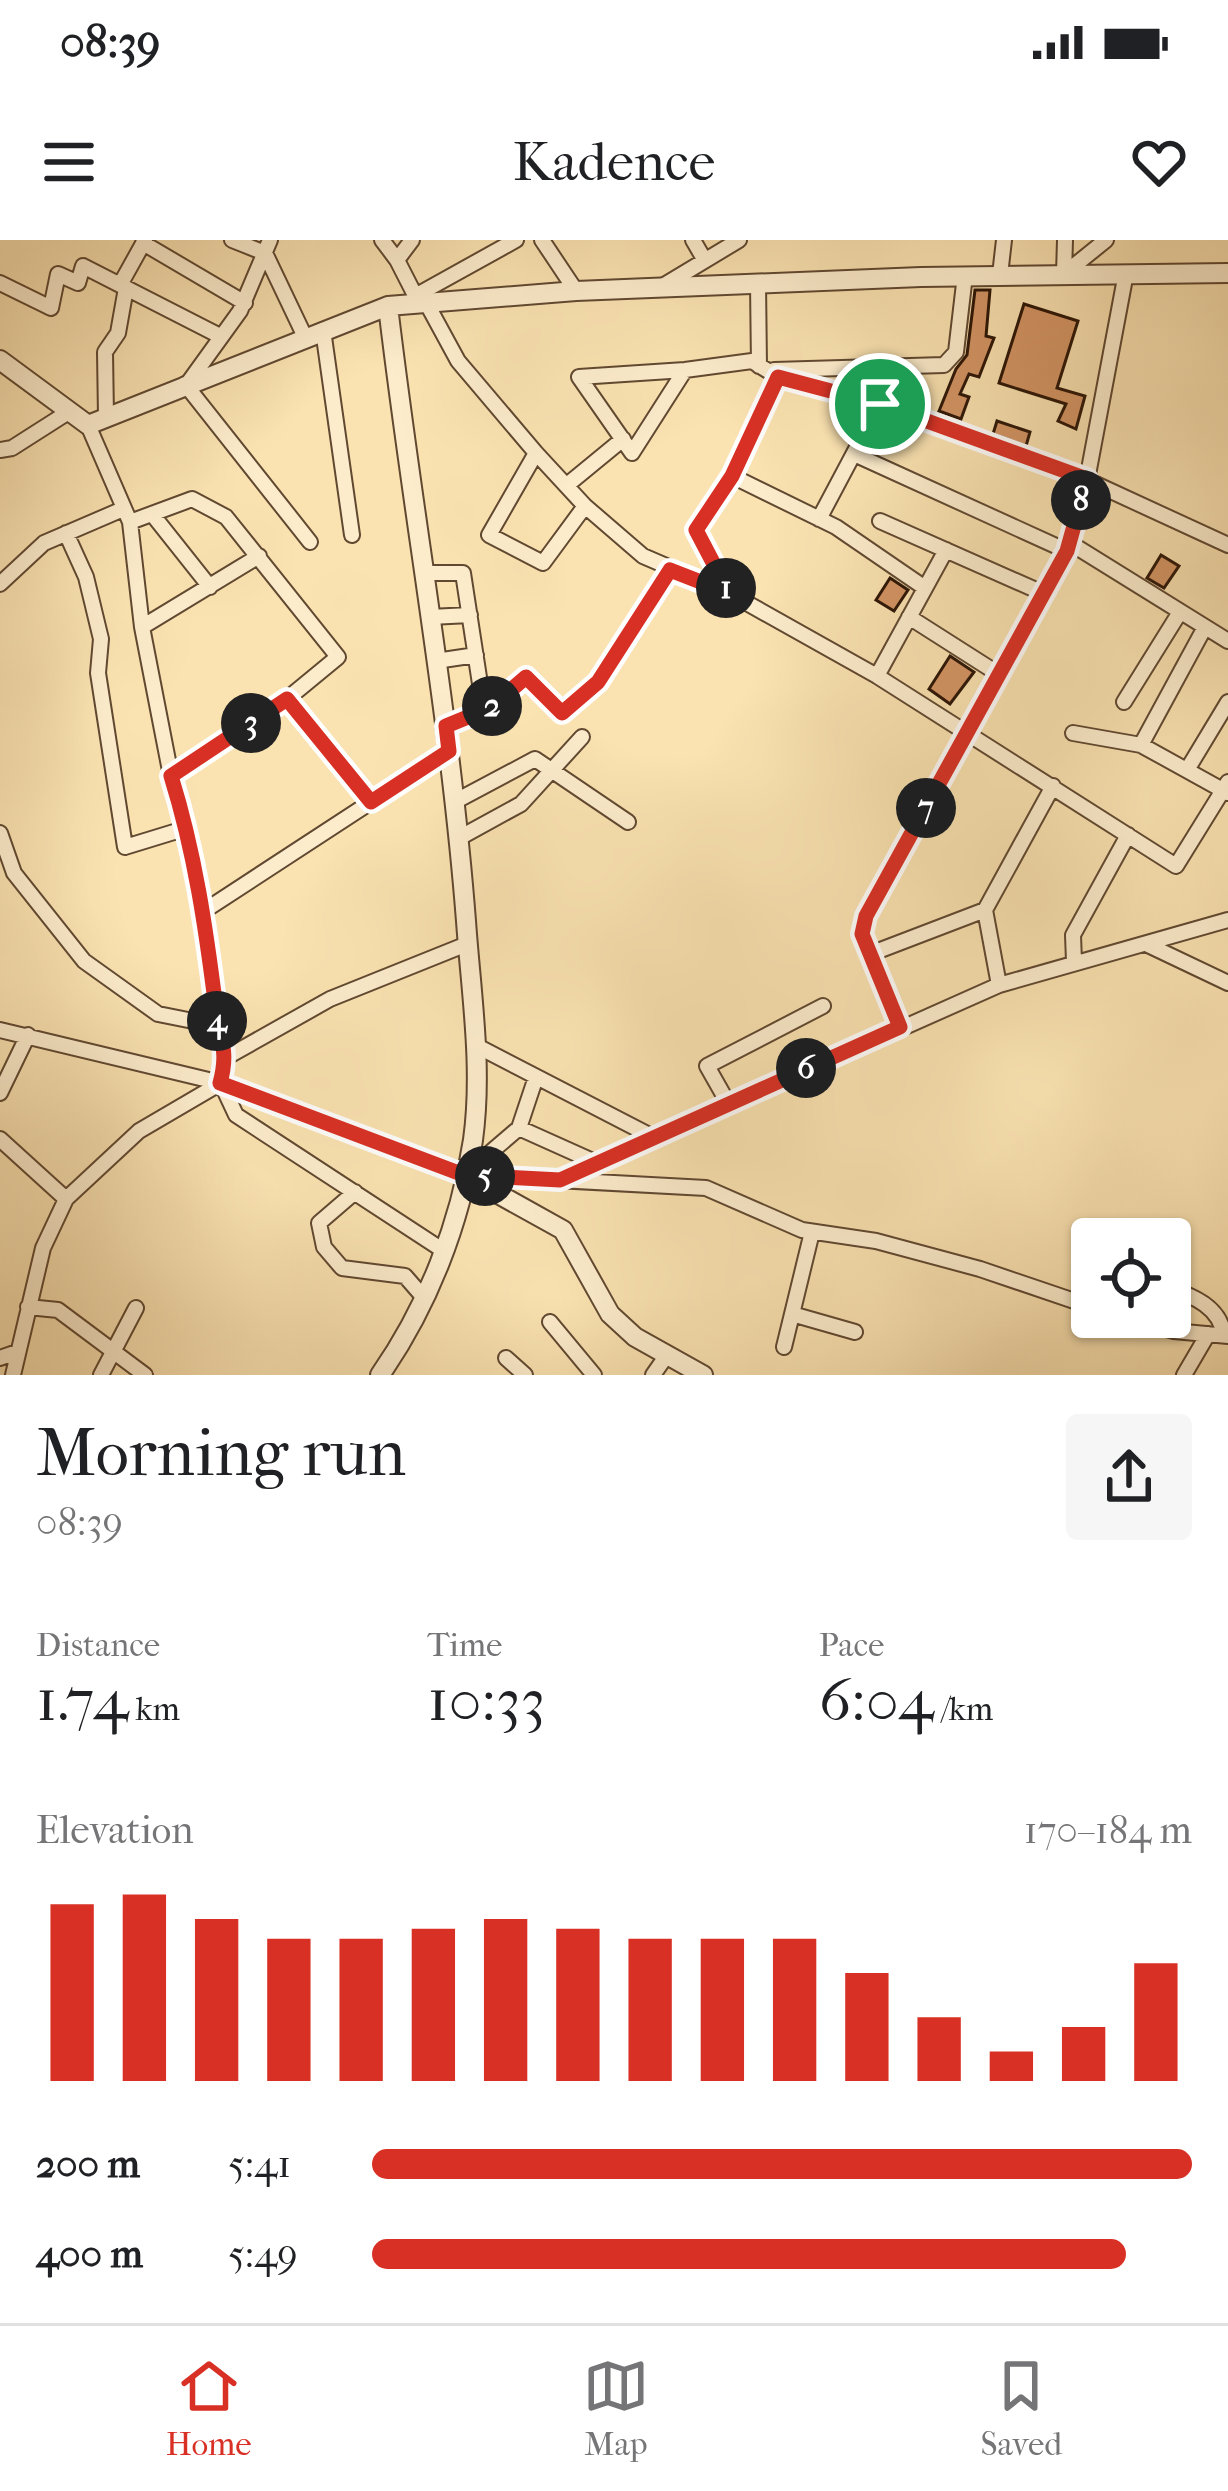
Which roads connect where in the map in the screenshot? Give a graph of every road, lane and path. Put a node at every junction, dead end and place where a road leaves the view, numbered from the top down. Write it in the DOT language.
graph roads {
  1 [pos="232,240"];
  2 [pos="382,240"];
  3 [pos="412,240"];
  4 [pos="516,240"];
  5 [pos="542,240"];
  6 [pos="693,240"];
  7 [pos="740,240"];
  8 [pos="1004,240"];
  9 [pos="1065,240"];
  10 [pos="1106,240"];
  11 [pos="144,241"];
  12 [pos="267,246"];
  13 [pos="704,259"];
  14 [pos="397,260"];
  15 [pos="1126,273"];
  16 [pos="1228,273"];
  17 [pos="1064,274"];
  18 [pos="965,275"];
  19 [pos="1000,275"];
  20 [pos="0,283"];
  21 [pos="758,284"];
  22 [pos="123,286"];
  23 [pos="662,287"];
  24 [pos="576,291"];
  25 [pos="420,301"];
  26 [pos="244,303"];
  27 [pos="388,306"];
  28 [pos="314,333"];
  29 [pos="220,335"];
  30 [pos="0,360"];
  31 [pos="685,370"];
  32 [pos="768,371"];
  33 [pos="187,384"];
  34 [pos="880,404"];
  35 [pos="70,411"];
  36 [pos="97,421"];
  37 [pos="623,439"];
  38 [pos="0,450"];
  39 [pos="536,453"];
  40 [pos="854,454"];
  41 [pos="732,476"];
  42 [pos="1087,479"];
  43 [pos="567,485"];
  44 [pos="585,506"];
  45 [pos="152,514"];
  46 [pos="126,516"];
  47 [pos="819,519"];
  48 [pos="880,521"];
  49 [pos="66,533"];
  50 [pos="352,535"];
  51 [pos="310,542"];
  52 [pos="1228,544"];
  53 [pos="1069,547"];
  54 [pos="946,550"];
  55 [pos="260,556"];
  56 [pos="670,570"];
  57 [pos="423,573"];
  58 [pos="0,584"];
  59 [pos="210,587"];
  60 [pos="925,588"];
  61 [pos="729,593"];
  62 [pos="1045,594"];
  63 [pos="1180,612"];
  64 [pos="470,615"];
  65 [pos="910,616"];
  66 [pos="430,617"];
  67 [pos="142,627"];
  68 [pos="1205,627"];
  69 [pos="1228,641"];
  70 [pos="476,655"];
  71 [pos="436,662"];
  72 [pos="1000,675"];
  73 [pos="877,676"];
  74 [pos="287,699"];
  75 [pos="1124,702"];
  76 [pos="1228,702"];
  77 [pos="484,710"];
  78 [pos="446,726"];
  79 [pos="969,731"];
  80 [pos="1073,733"];
  81 [pos="582,737"];
  82 [pos="1142,745"];
  83 [pos="449,751"];
  84 [pos="554,770"];
  85 [pos="1186,770"];
  86 [pos="171,776"];
  87 [pos="1053,785"];
  88 [pos="1226,788"];
  89 [pos="456,801"];
  90 [pos="371,802"];
  91 [pos="628,822"];
  92 [pos="187,828"];
  93 [pos="0,833"];
  94 [pos="1128,835"];
  95 [pos="459,838"];
  96 [pos="7,875"];
  97 [pos="985,910"];
  98 [pos="204,911"];
  99 [pos="1228,920"];
  100 [pos="467,944"];
  101 [pos="1146,944"];
  102 [pos="870,954"];
  103 [pos="1074,962"];
  104 [pos="1228,983"];
  105 [pos="999,986"];
  106 [pos="823,1006"];
  107 [pos="218,1026"];
  108 [pos="900,1027"];
  109 [pos="0,1030"];
  110 [pos="28,1035"];
  111 [pos="475,1045"];
  112 [pos="227,1057"];
  113 [pos="6,1065"];
  114 [pos="536,1077"];
  115 [pos="220,1083"];
  116 [pos="0,1093"];
  117 [pos="728,1102"];
  118 [pos="519,1129"];
  119 [pos="653,1138"];
  120 [pos="0,1139"];
  121 [pos="596,1163"];
  122 [pos="464,1175"];
  123 [pos="560,1180"];
  124 [pos="355,1192"];
  125 [pos="66,1199"];
  126 [pos="812,1232"];
  127 [pos="445,1251"];
  128 [pos="425,1299"];
  129 [pos="1191,1299"];
  130 [pos="1071,1300"];
  131 [pos="28,1307"];
  132 [pos="136,1308"];
  133 [pos="792,1314"];
  134 [pos="550,1322"];
  135 [pos="855,1332"];
  136 [pos="1220,1335"];
  137 [pos="784,1347"];
  138 [pos="113,1351"];
  139 [pos="17,1352"];
  140 [pos="667,1354"];
  141 [pos="0,1358"];
  142 [pos="506,1358"];
  143 [pos="13,1375"];
  144 [pos="100,1375"];
  145 [pos="145,1375"];
  146 [pos="380,1375"];
  147 [pos="525,1375"];
  148 [pos="594,1375"];
  149 [pos="653,1375"];
  150 [pos="704,1375"];
  151 [pos="1184,1375"];
  1 -- 12 [label="street"];
  2 -- 14 [label="street"];
  3 -- 14 [label="street"];
  4 -- 25 [label="street"];
  5 -- 24 [label="street"];
  6 -- 13 [label="street"];
  7 -- 13 [label="street"];
  8 -- 19 [label="street"];
  9 -- 17 [label="street"];
  10 -- 17 [label="street"];
  11 -- 22 [label="street"];
  11 -- 26 [label="street"];
  12 -- 26 [label="street"];
  12 -- 28 [label="street"];
  13 -- 23 [label="street"];
  14 -- 25 [label="street"];
  15 -- 16 [label="street"];
  15 -- 17 [label="street"];
  15 -- 42 [label="street"];
  17 -- 19 [label="street"];
  18 -- 19 [label="street"];
  18 -- 21 [label="street"];
  18 -- 32 [label="street"];
  20 -- 22 [label="street"];
  21 -- 23 [label="street"];
  21 -- 32 [label="street"];
  22 -- 29 [label="street"];
  22 -- 36 [label="street"];
  23 -- 24 [label="street"];
  24 -- 25 [label="street"];
  25 -- 27 [label="street"];
  25 -- 39 [label="street"];
  26 -- 29 [label="street"];
  27 -- 28 [label="street"];
  27 -- 57 [label="street"];
  28 -- 33 [label="street"];
  28 -- 50 [label="street"];
  29 -- 33 [label="street"];
  30 -- 35 [label="street"];
  31 -- 32 [label="street"];
  31 -- 37 [label="street"];
  31 -- 37 [label="street"];
  32 -- 34 [label="street"];
  32 -- 41 [label="street"];
  33 -- 36 [label="street"];
  33 -- 51 [label="street"];
  34 -- 40 [label="street"];
  34 -- 42 [label="street"];
  35 -- 36 [label="street"];
  35 -- 38 [label="street"];
  36 -- 46 [label="street"];
  37 -- 43 [label="street"];
  39 -- 43 [label="street"];
  39 -- 44 [label="street"];
  40 -- 47 [label="street"];
  40 -- 53 [label="street"];
  41 -- 47 [label="street"];
  41 -- 61 [label="street"];
  42 -- 52 [label="street"];
  42 -- 53 [label="street"];
  43 -- 44 [label="street"];
  44 -- 56 [label="street"];
  45 -- 46 [label="street"];
  45 -- 55 [label="street"];
  45 -- 59 [label="street"];
  46 -- 49 [label="street"];
  46 -- 67 [label="street"];
  47 -- 60 [label="street"];
  48 -- 54 [label="street"];
  49 -- 58 [label="street"];
  49 -- 92 [label="street"];
  53 -- 62 [label="street"];
  53 -- 63 [label="street"];
  54 -- 60 [label="street"];
  54 -- 62 [label="street"];
  55 -- 59 [label="street"];
  55 -- 74 [label="street"];
  56 -- 61 [label="street"];
  56 -- 77 [label="street"];
  57 -- 64 [label="street"];
  57 -- 66 [label="street"];
  59 -- 67 [label="street"];
  60 -- 65 [label="street"];
  61 -- 73 [label="street"];
  62 -- 72 [label="street"];
  63 -- 68 [label="street"];
  63 -- 75 [label="street"];
  64 -- 66 [label="street"];
  64 -- 70 [label="street"];
  65 -- 72 [label="street"];
  65 -- 73 [label="street"];
  66 -- 71 [label="street"];
  67 -- 86 [label="street"];
  68 -- 69 [label="street"];
  68 -- 82 [label="street"];
  70 -- 71 [label="street"];
  70 -- 77 [label="street"];
  71 -- 78 [label="street"];
  72 -- 79 [label="street"];
  73 -- 79 [label="street"];
  74 -- 86 [label="street"];
  74 -- 90 [label="street"];
  76 -- 85 [label="street"];
  77 -- 78 [label="street"];
  78 -- 83 [label="street"];
  79 -- 87 [label="street"];
  79 -- 102 [label="street"];
  80 -- 82 [label="street"];
  81 -- 84 [label="street"];
  82 -- 85 [label="street"];
  83 -- 89 [label="street"];
  83 -- 90 [label="street"];
  84 -- 89 [label="street"];
  84 -- 91 [label="street"];
  84 -- 95 [label="street"];
  85 -- 88 [label="street"];
  86 -- 92 [label="street"];
  87 -- 94 [label="street"];
  87 -- 97 [label="street"];
  88 -- 94 [label="street"];
  89 -- 95 [label="street"];
  90 -- 98 [label="street"];
  92 -- 98 [label="street"];
  93 -- 96 [label="street"];
  94 -- 103 [label="street"];
  95 -- 100 [label="street"];
  96 -- 107 [label="street"];
  97 -- 102 [label="street"];
  97 -- 105 [label="street"];
  98 -- 107 [label="street"];
  99 -- 101 [label="street"];
  100 -- 111 [label="street"];
  100 -- 112 [label="street"];
  101 -- 103 [label="street"];
  101 -- 104 [label="street"];
  102 -- 108 [label="street"];
  103 -- 105 [label="street"];
  105 -- 108 [label="street"];
  106 -- 117 [label="street"];
  107 -- 112 [label="street"];
  108 -- 117 [label="street"];
  109 -- 110 [label="street"];
  110 -- 113 [label="street"];
  110 -- 115 [label="street"];
  111 -- 114 [label="street"];
  111 -- 122 [label="street"];
  112 -- 115 [label="street"];
  113 -- 116 [label="street"];
  114 -- 118 [label="street"];
  114 -- 119 [label="street"];
  115 -- 122 [label="street"];
  115 -- 124 [label="street"];
  115 -- 125 [label="street"];
  117 -- 119 [label="street"];
  118 -- 121 [label="street"];
  118 -- 122 [label="street"];
  119 -- 121 [label="street"];
  120 -- 125 [label="street"];
  121 -- 123 [label="street"];
  122 -- 123 [label="street"];
  122 -- 127 [label="street"];
  122 -- 140 [label="street"];
  123 -- 126 [label="street"];
  124 -- 127 [label="street"];
  124 -- 128 [label="street"];
  125 -- 131 [label="street"];
  126 -- 130 [label="street"];
  126 -- 133 [label="street"];
  127 -- 128 [label="street"];
  128 -- 146 [label="street"];
  129 -- 136 [label="street"];
  131 -- 138 [label="street"];
  131 -- 139 [label="street"];
  132 -- 138 [label="street"];
  133 -- 135 [label="street"];
  133 -- 137 [label="street"];
  134 -- 148 [label="street"];
  136 -- 151 [label="street"];
  138 -- 144 [label="street"];
  138 -- 145 [label="street"];
  139 -- 141 [label="street"];
  139 -- 143 [label="street"];
  140 -- 149 [label="street"];
  140 -- 150 [label="street"];
  142 -- 147 [label="street"];
}
